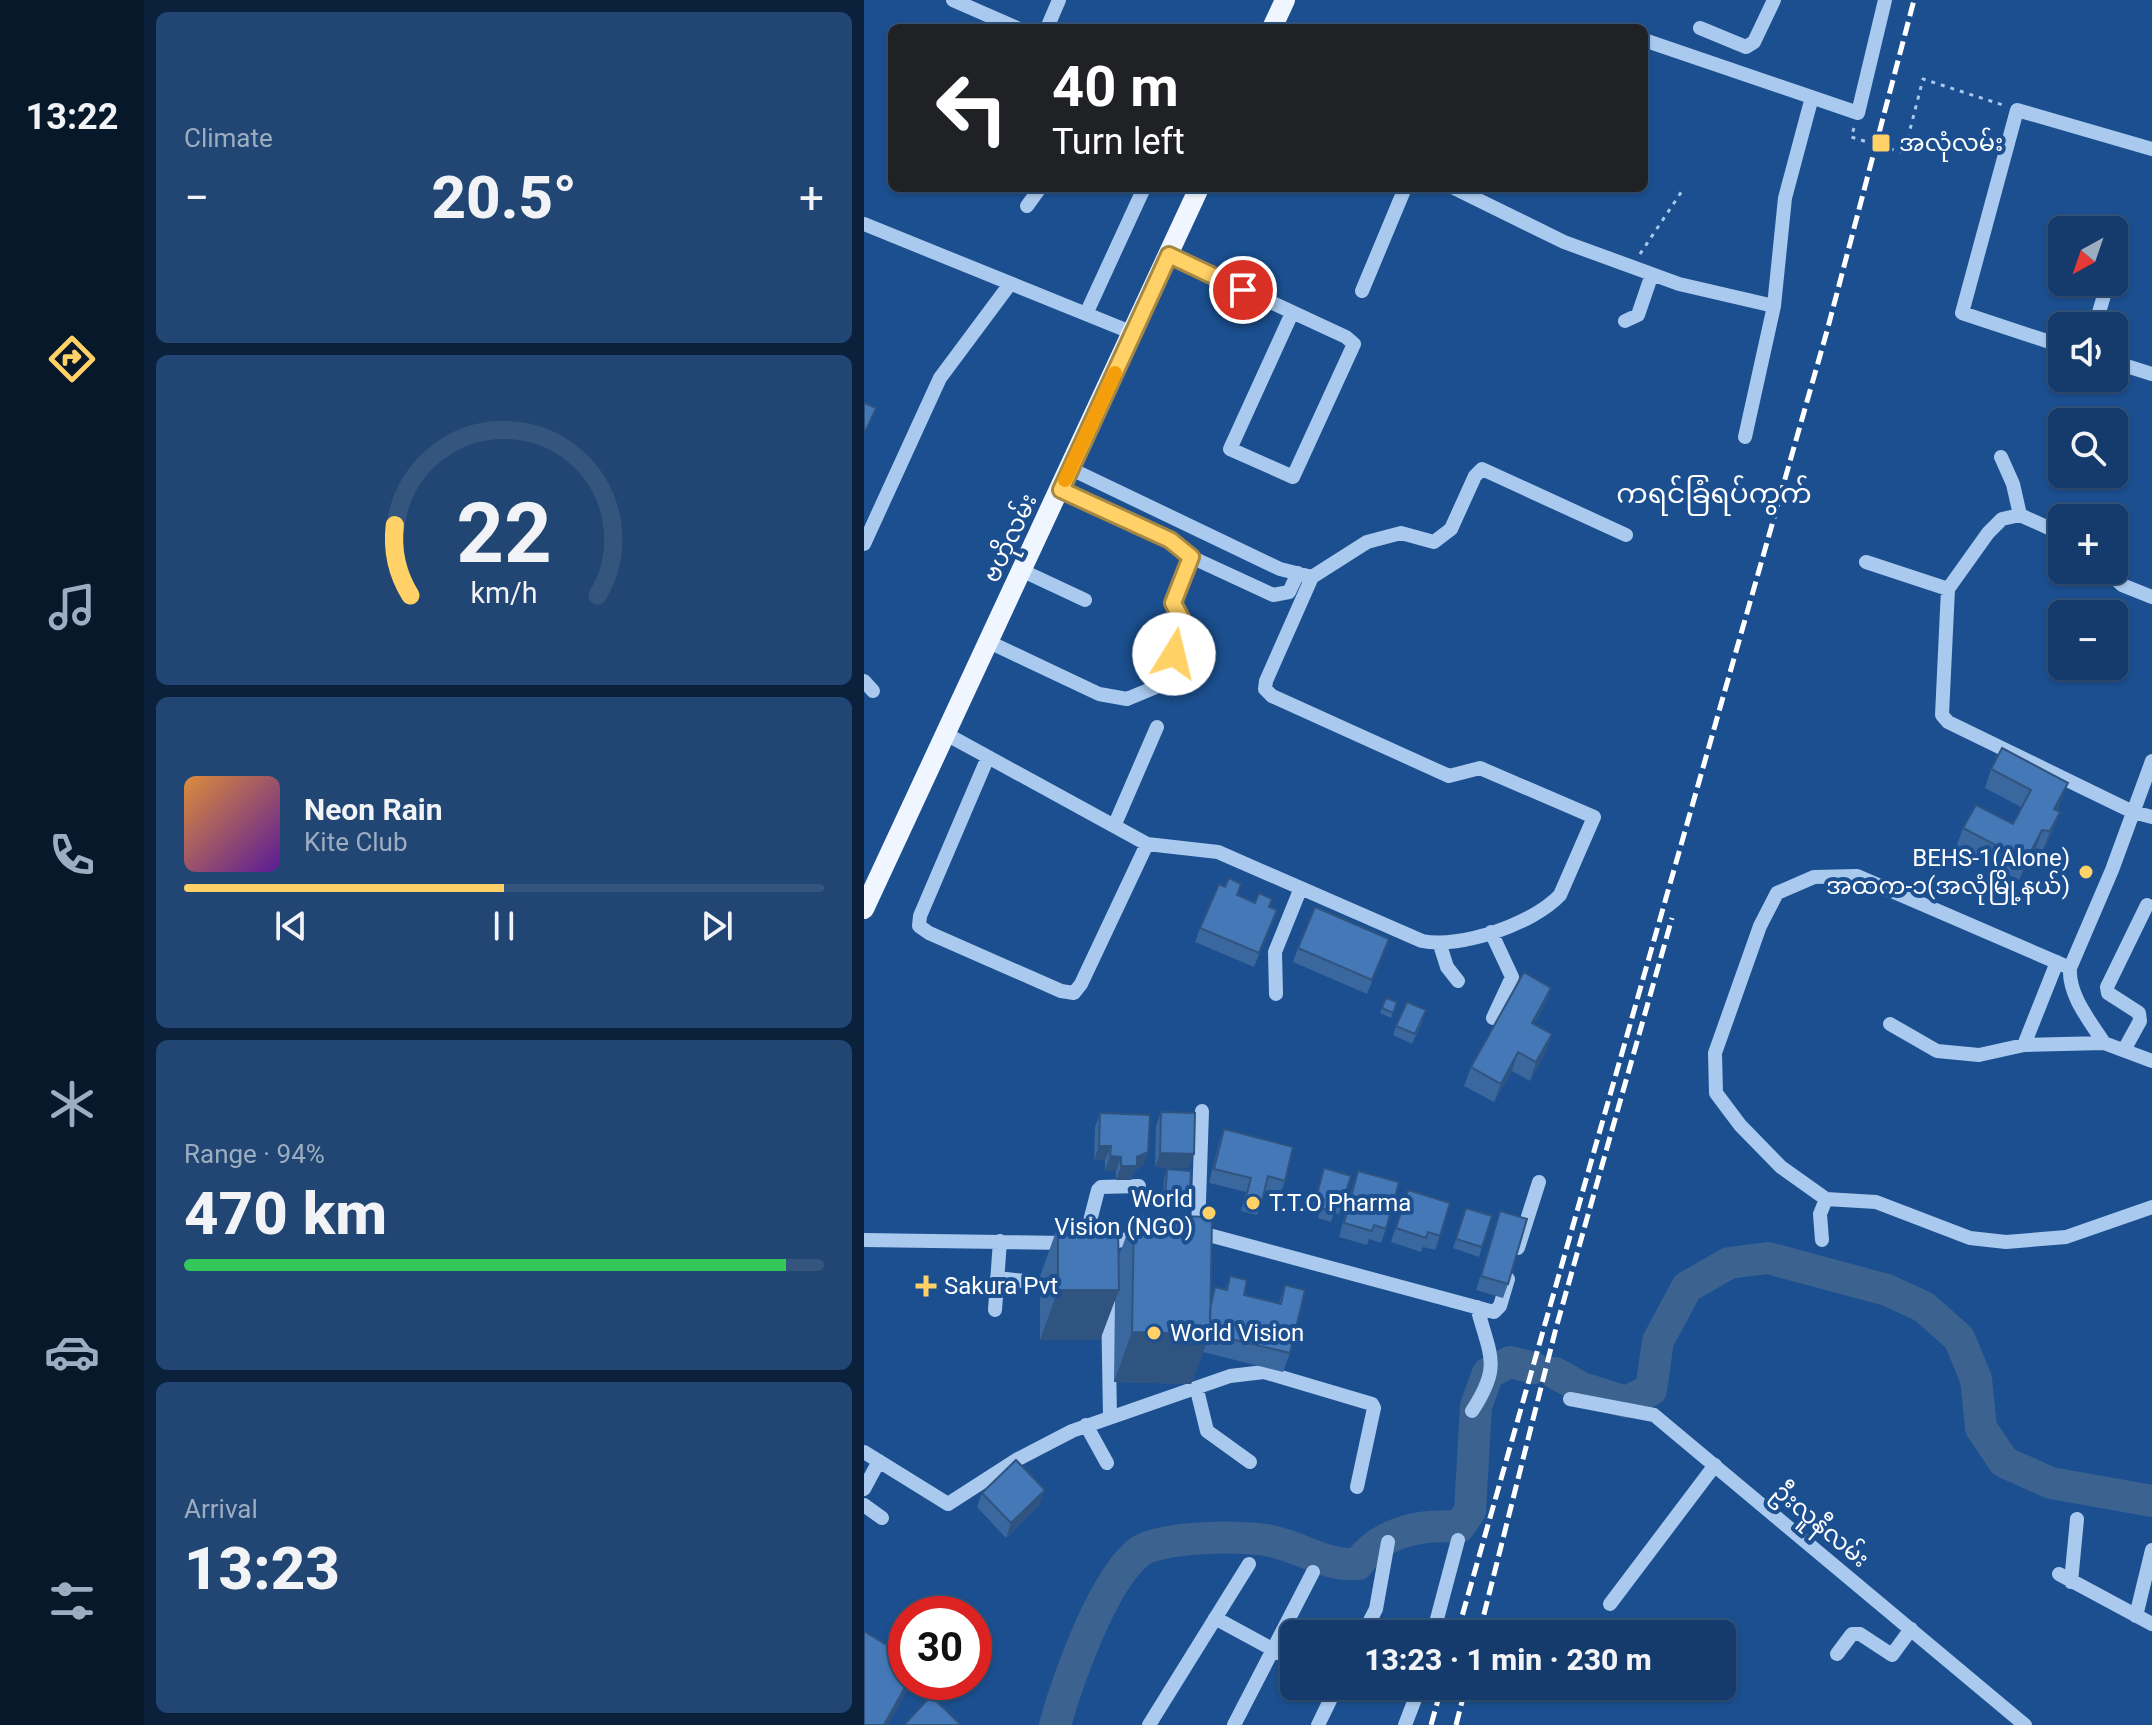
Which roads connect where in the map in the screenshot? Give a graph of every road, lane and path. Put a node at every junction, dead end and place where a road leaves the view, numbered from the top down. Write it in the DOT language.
graph roads {
  1 [pos="953,0"];
  2 [pos="1059,0"];
  3 [pos="1285,0"];
  4 [pos="1774,0"];
  5 [pos="1885,0"];
  6 [pos="1008,24"];
  7 [pos="1049,24"];
  8 [pos="1274,24"];
  9 [pos="1700,28"];
  10 [pos="1648,41"];
  11 [pos="1812,97"];
  12 [pos="2017,110"];
  13 [pos="1851,137"];
  14 [pos="2152,149"];
  15 [pos="1682,191"];
  16 [pos="1037,192"];
  17 [pos="1142,192"];
  18 [pos="1197,192"];
  19 [pos="1403,192"];
  20 [pos="1462,192"];
  21 [pos="1027,206"];
  22 [pos="864,224"];
  23 [pos="1169,255"];
  24 [pos="1631,266"];
  25 [pos="1652,274"];
  26 [pos="1010,284"];
  27 [pos="1362,291"];
  28 [pos="1774,306"];
  29 [pos="1292,313"];
  30 [pos="1086,314"];
  31 [pos="1625,321"];
  32 [pos="1133,333"];
  33 [pos="2048,341"];
  34 [pos="2128,366"];
  35 [pos="2152,374"];
  36 [pos="1745,437"];
  37 [pos="2001,457"];
  38 [pos="1071,469"];
  39 [pos="1061,490"];
  40 [pos="2020,515"];
  41 [pos="2048,528"];
  42 [pos="1626,535"];
  43 [pos="864,544"];
  44 [pos="1191,557"];
  45 [pos="1866,562"];
  46 [pos="1023,571"];
  47 [pos="1305,575"];
  48 [pos="2121,584"];
  49 [pos="1948,589"];
  50 [pos="2152,597"];
  51 [pos="1085,600"];
  52 [pos="989,642"];
  53 [pos="1157,727"];
  54 [pos="946,734"];
  55 [pos="988,757"];
  56 [pos="2152,761"];
  57 [pos="2133,812"];
  58 [pos="2152,817"];
  59 [pos="1115,824"];
  60 [pos="1147,844"];
  61 [pos="1300,890"];
  62 [pos="2147,905"];
  63 [pos="864,909"];
  64 [pos="1491,932"];
  65 [pos="1440,945"];
  66 [pos="2064,965"];
  67 [pos="1458,981"];
  68 [pos="1276,994"];
  69 [pos="1493,1018"];
  70 [pos="1890,1024"];
  71 [pos="2104,1043"];
  72 [pos="2024,1045"];
  73 [pos="2124,1050"];
  74 [pos="2152,1061"];
  75 [pos="1202,1111"];
  76 [pos="1539,1182"];
  77 [pos="1139,1186"];
  78 [pos="1826,1199"];
  79 [pos="2152,1207"];
  80 [pos="1154,1234"];
  81 [pos="864,1240"];
  82 [pos="1822,1240"];
  83 [pos="1000,1241"];
  84 [pos="1075,1249"];
  85 [pos="997,1278"];
  86 [pos="1033,1282"];
  87 [pos="1107,1283"];
  88 [pos="1477,1307"];
  89 [pos="995,1310"];
  90 [pos="1197,1390"];
  91 [pos="1570,1399"];
  92 [pos="1472,1411"];
  93 [pos="1110,1417"];
  94 [pos="1086,1425"];
  95 [pos="864,1452"];
  96 [pos="879,1461"];
  97 [pos="1250,1462"];
  98 [pos="1107,1463"];
  99 [pos="1715,1465"];
  100 [pos="1357,1487"];
  101 [pos="864,1489"];
  102 [pos="864,1505"];
  103 [pos="882,1518"];
  104 [pos="2077,1519"];
  105 [pos="1458,1540"];
  106 [pos="1388,1542"];
  107 [pos="2152,1550"];
  108 [pos="1249,1564"];
  109 [pos="1313,1572"];
  110 [pos="1610,1604"];
  111 [pos="2136,1616"];
  112 [pos="1215,1618"];
  113 [pos="1370,1620"];
  114 [pos="1437,1620"];
  115 [pos="2152,1624"];
  116 [pos="1911,1629"];
  117 [pos="1273,1651"];
  118 [pos="1280,1654"];
  119 [pos="1837,1654"];
  120 [pos="1330,1700"];
  121 [pos="1415,1700"];
  122 [pos="1149,1725"];
  123 [pos="1234,1725"];
  124 [pos="1318,1725"];
  125 [pos="1405,1725"];
  126 [pos="2025,1725"];
  1 -- 6 [label="street"];
  2 -- 7 [label="street"];
  3 -- 8 [label="main road"];
  4 -- 9 [label="street"];
  5 -- 11 [label="street"];
  10 -- 11 [label="street"];
  11 -- 28 [label="street"];
  12 -- 13 [label="path"];
  12 -- 14 [label="street"];
  12 -- 33 [label="street"];
  15 -- 24 [label="path"];
  16 -- 21 [label="street"];
  17 -- 30 [label="street"];
  18 -- 23 [label="main road, ဗဟိုလမ်း"];
  19 -- 27 [label="street"];
  20 -- 24 [label="street"];
  22 -- 26 [label="street"];
  23 -- 29 [label="street"];
  23 -- 32 [label="main road, ဗဟိုလမ်း"];
  24 -- 25 [label="street"];
  25 -- 28 [label="street"];
  25 -- 31 [label="street"];
  26 -- 30 [label="street"];
  26 -- 43 [label="street"];
  28 -- 36 [label="street"];
  29 -- 29 [label="street"];
  30 -- 32 [label="street"];
  32 -- 38 [label="main road, ဗဟိုလမ်း"];
  34 -- 35 [label="street"];
  37 -- 40 [label="street"];
  38 -- 39 [label="main road, ဗဟိုလမ်း"];
  38 -- 47 [label="street"];
  39 -- 44 [label="street"];
  39 -- 46 [label="main road, ဗဟိုလမ်း"];
  40 -- 41 [label="street"];
  40 -- 49 [label="street"];
  42 -- 47 [label="street"];
  44 -- 47 [label="street"];
  44 -- 52 [label="street"];
  45 -- 49 [label="street"];
  46 -- 51 [label="street"];
  46 -- 52 [label="main road, ဗဟိုလမ်း"];
  47 -- 64 [label="street"];
  48 -- 50 [label="street"];
  49 -- 57 [label="street"];
  52 -- 54 [label="main road, ဗဟိုလမ်း"];
  53 -- 59 [label="street"];
  54 -- 55 [label="street"];
  54 -- 63 [label="main road, ဗဟိုလမ်း"];
  55 -- 59 [label="street"];
  55 -- 60 [label="street"];
  56 -- 57 [label="street"];
  57 -- 58 [label="street"];
  57 -- 66 [label="street"];
  59 -- 60 [label="street"];
  60 -- 61 [label="street"];
  61 -- 65 [label="street"];
  61 -- 68 [label="street"];
  62 -- 73 [label="street"];
  64 -- 65 [label="street"];
  64 -- 69 [label="street"];
  65 -- 67 [label="street"];
  66 -- 71 [label="street"];
  66 -- 72 [label="street"];
  66 -- 78 [label="street"];
  70 -- 72 [label="street"];
  71 -- 72 [label="street"];
  71 -- 73 [label="street"];
  73 -- 74 [label="street"];
  75 -- 88 [label="street"];
  76 -- 88 [label="street"];
  77 -- 84 [label="street"];
  78 -- 79 [label="street"];
  78 -- 82 [label="street"];
  80 -- 84 [label="street"];
  81 -- 83 [label="street"];
  83 -- 84 [label="street"];
  83 -- 85 [label="street"];
  85 -- 86 [label="street"];
  85 -- 89 [label="street"];
  87 -- 93 [label="street"];
  88 -- 92 [label="street"];
  90 -- 93 [label="street"];
  90 -- 97 [label="street"];
  90 -- 100 [label="street"];
  91 -- 99 [label="street, ဦးလူနီလမ်း"];
  93 -- 94 [label="street"];
  94 -- 96 [label="street"];
  94 -- 98 [label="street"];
  95 -- 96 [label="street"];
  96 -- 101 [label="street"];
  99 -- 110 [label="street"];
  99 -- 116 [label="street, ဦးလူနီလမ်း"];
  102 -- 103 [label="street"];
  104 -- 111 [label="street"];
  105 -- 114 [label="street"];
  106 -- 113 [label="street"];
  107 -- 111 [label="street"];
  108 -- 112 [label="street"];
  109 -- 117 [label="street"];
  111 -- 115 [label="street"];
  112 -- 117 [label="street"];
  112 -- 122 [label="street"];
  116 -- 119 [label="street"];
  116 -- 126 [label="street, ဦးလူနီလမ်း"];
  117 -- 118 [label="street"];
  117 -- 123 [label="street"];
  120 -- 124 [label="street"];
  121 -- 125 [label="street"];
}
